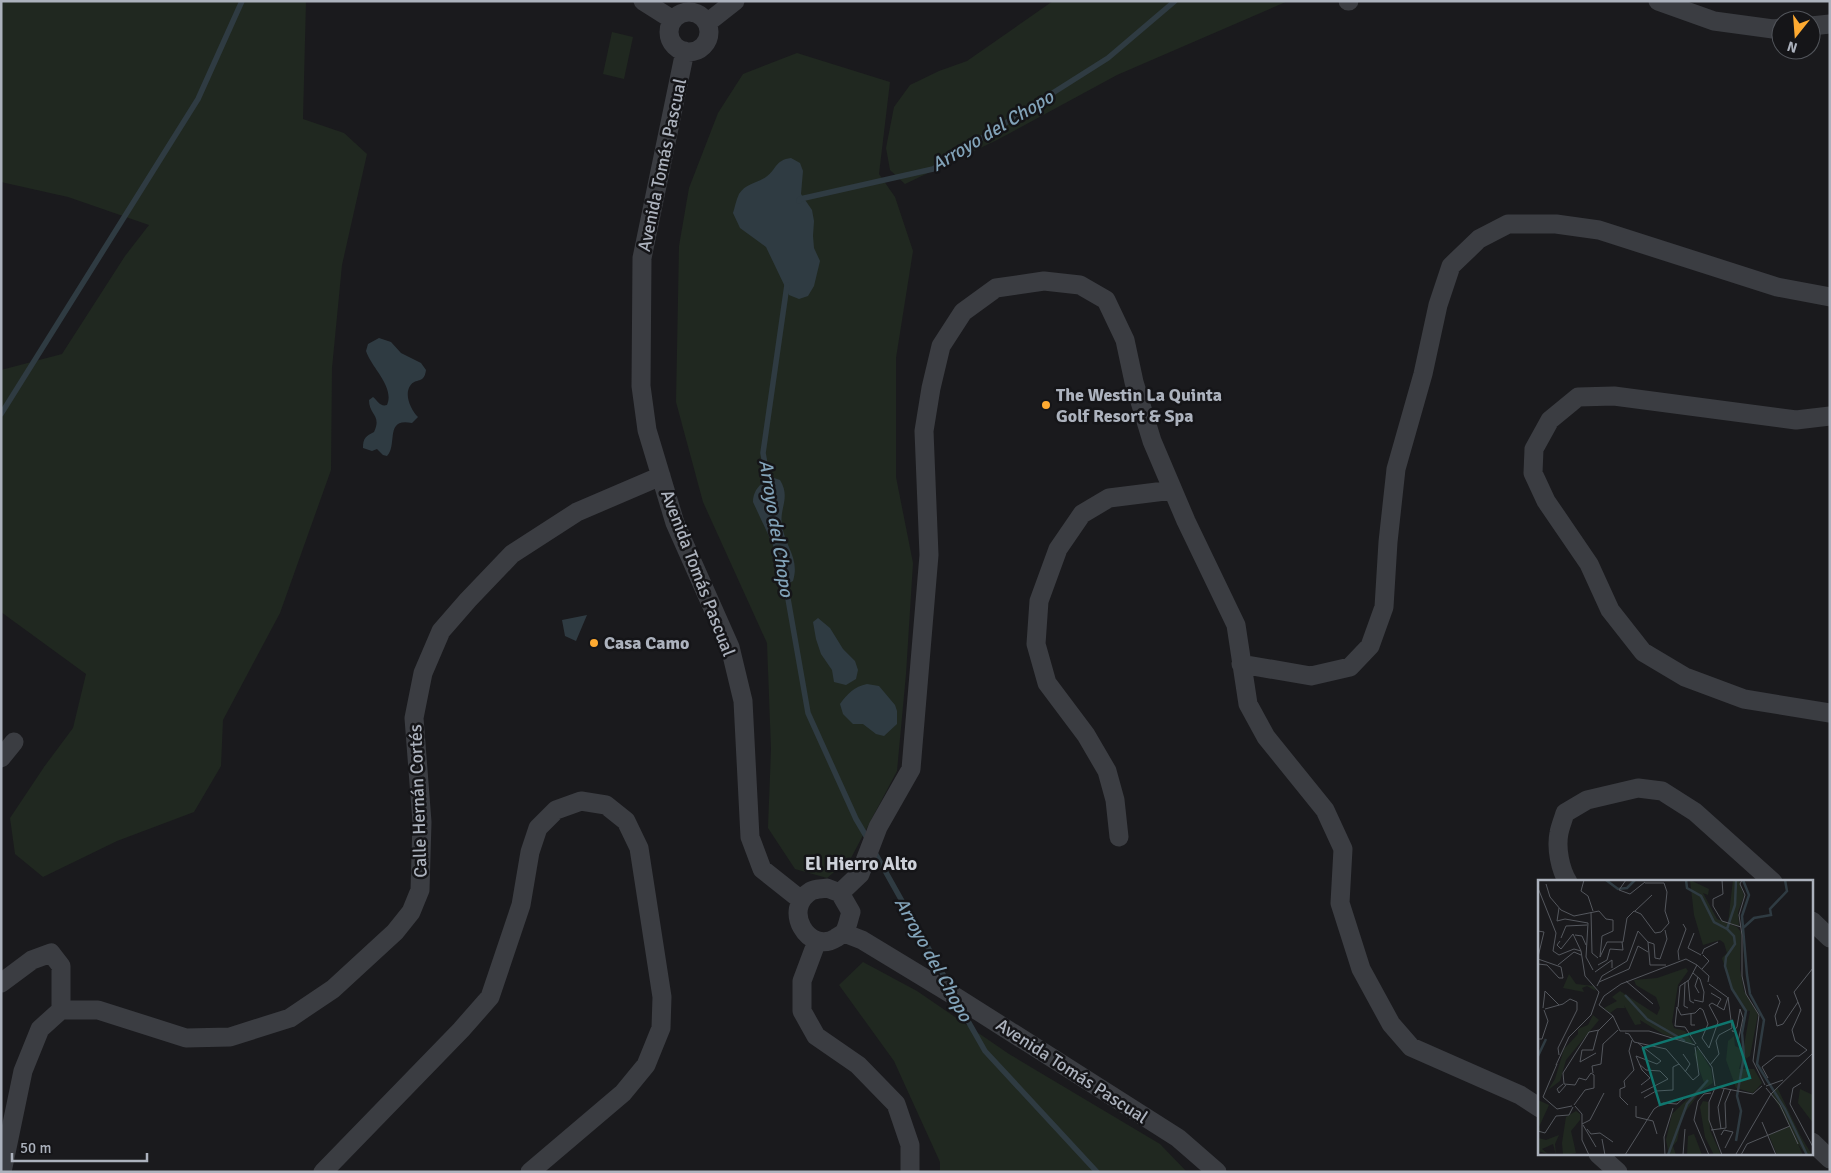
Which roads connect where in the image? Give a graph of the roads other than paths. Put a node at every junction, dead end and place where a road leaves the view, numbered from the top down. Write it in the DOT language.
graph roads {
  1 [pos="643,1"];
  2 [pos="735,1"];
  3 [pos="1658,1"];
  4 [pos="673,20"];
  5 [pos="706,22"];
  6 [pos="1771,29"];
  7 [pos="685,51"];
  8 [pos="1830,297"];
  9 [pos="1830,416"];
  10 [pos="661,476"];
  11 [pos="1173,490"];
  12 [pos="1241,664"];
  13 [pos="1830,713"];
  14 [pos="14,742"];
  15 [pos="1,758"];
  16 [pos="1119,837"];
  17 [pos="1567,880"];
  18 [pos="1771,880"];
  19 [pos="840,893"];
  20 [pos="801,900"];
  21 [pos="1814,923"];
  22 [pos="844,932"];
  23 [pos="1830,938"];
  24 [pos="817,941"];
  25 [pos="1,983"];
  26 [pos="61,1010"];
  27 [pos="1538,1107"];
  28 [pos="1814,1144"];
  29 [pos="1600,1156"];
  30 [pos="1830,1159"];
  31 [pos="2,1172"];
  32 [pos="323,1172"];
  33 [pos="530,1172"];
  34 [pos="910,1172"];
  35 [pos="1217,1172"];
  36 [pos="1618,1172"];
  1 -- 4 [label="street"];
  2 -- 5 [label="street"];
  3 -- 6 [label="street"];
  4 -- 5 [label="street"];
  4 -- 7 [label="street"];
  5 -- 7 [label="street"];
  7 -- 10 [label="street, Avenida Tomás Pascual"];
  8 -- 12 [label="street"];
  9 -- 13 [label="street"];
  10 -- 20 [label="street, Avenida Tomás Pascual"];
  10 -- 26 [label="street, Calle Hernán Cortés"];
  11 -- 12 [label="street"];
  11 -- 16 [label="street"];
  11 -- 19 [label="street"];
  12 -- 27 [label="street"];
  14 -- 15 [label="street"];
  17 -- 18 [label="street"];
  19 -- 20 [label="street"];
  19 -- 22 [label="street"];
  20 -- 24 [label="street"];
  21 -- 23 [label="street"];
  22 -- 24 [label="street"];
  22 -- 35 [label="street, Avenida Tomás Pascual"];
  24 -- 34 [label="street"];
  25 -- 26 [label="street"];
  26 -- 31 [label="street"];
  28 -- 30 [label="street"];
  29 -- 36 [label="street"];
  32 -- 33 [label="street"];
}
